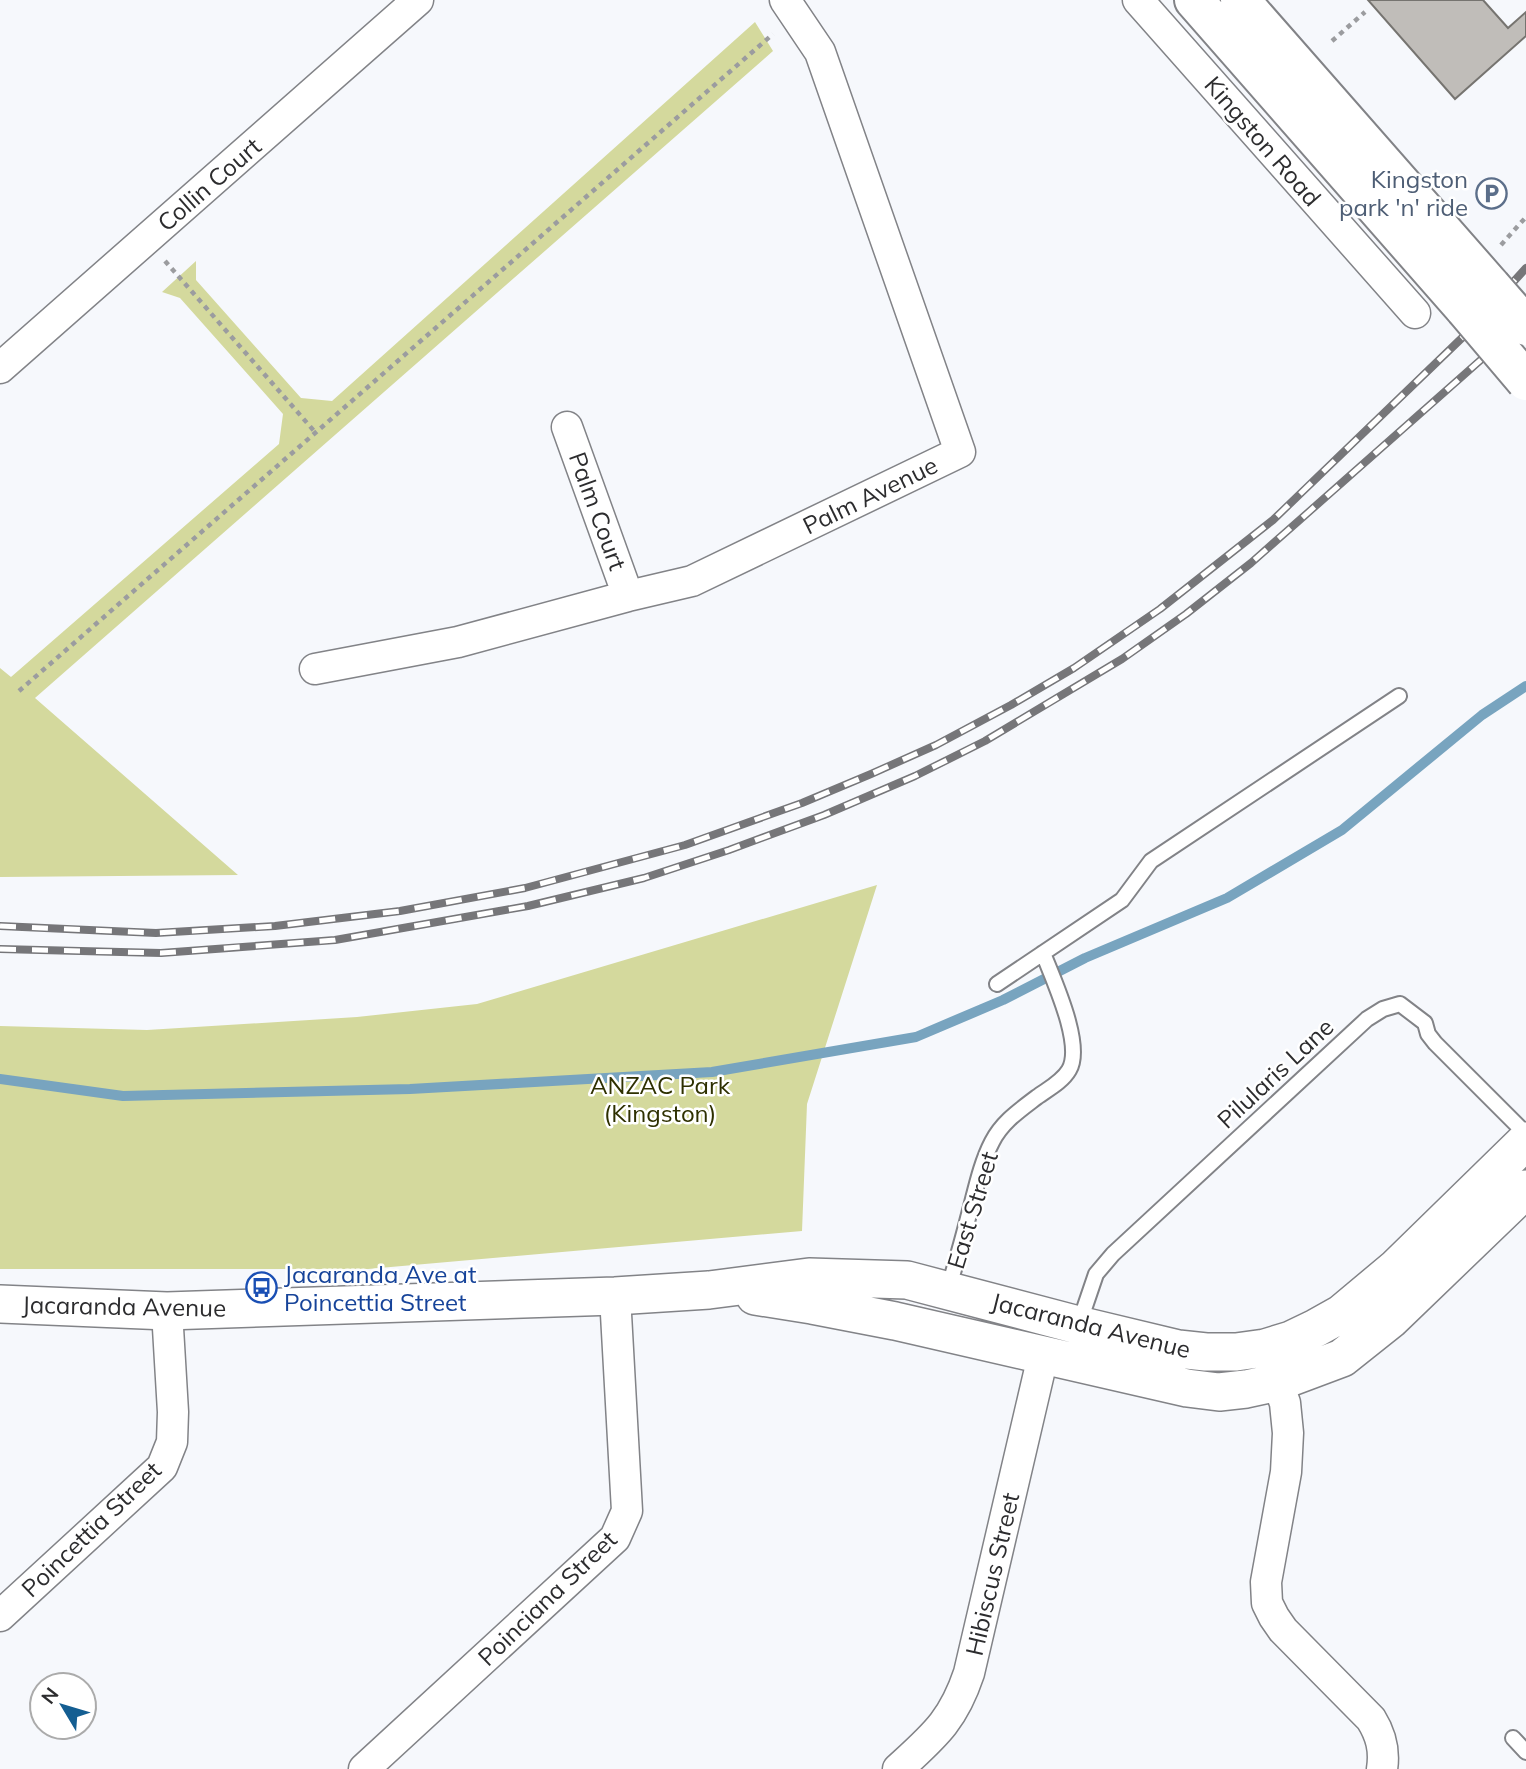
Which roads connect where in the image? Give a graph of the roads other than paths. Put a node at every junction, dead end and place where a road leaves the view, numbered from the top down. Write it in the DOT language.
graph roads {
  1 [pos="418,0"];
  2 [pos="1138,0"];
  3 [pos="1194,0"];
  4 [pos="1240,0"];
  5 [pos="790,7"];
  6 [pos="1478,298"];
  7 [pos="1415,313"];
  8 [pos="1526,326"];
  9 [pos="0,368"];
  10 [pos="1526,381"];
  11 [pos="567,427"];
  12 [pos="628,596"];
  13 [pos="315,669"];
  14 [pos="1399,696"];
  15 [pos="1043,953"];
  16 [pos="997,984"];
  17 [pos="1526,1134"];
  18 [pos="1526,1141"];
  19 [pos="1526,1189"];
  20 [pos="709,1290"];
  21 [pos="948,1290"];
  22 [pos="615,1296"];
  23 [pos="0,1304"];
  24 [pos="167,1311"];
  25 [pos="1078,1325"];
  26 [pos="938,1331"];
  27 [pos="1265,1348"];
  28 [pos="1043,1356"];
  29 [pos="1278,1382"];
  30 [pos="0,1616"];
  31 [pos="1513,1738"];
  32 [pos="1526,1752"];
  33 [pos="364,1769"];
  34 [pos="898,1769"];
  35 [pos="1382,1769"];
  1 -- 9 [label="street, Collin Court"];
  2 -- 7 [label="street, Kingston Road"];
  3 -- 6 [label="main road, Kingston Road"];
  4 -- 6 [label="main road, Kingston Road"];
  5 -- 12 [label="street, Palm Avenue"];
  6 -- 8 [label="main road, Kingston Road, bridge"];
  6 -- 10 [label="main road, Kingston Road, bridge"];
  11 -- 12 [label="street, Palm Court"];
  12 -- 13 [label="street, Palm Avenue"];
  14 -- 15 [label="lane"];
  15 -- 16 [label="lane"];
  15 -- 21 [label="lane, East Street"];
  17 -- 25 [label="lane, Pilularis Lane"];
  18 -- 27 [label="street, Jacaranda Avenue"];
  19 -- 29 [label="street, Jacaranda Avenue"];
  20 -- 21 [label="street, Jacaranda Avenue"];
  20 -- 22 [label="street, Jacaranda Avenue"];
  20 -- 26 [label="street, Jacaranda Avenue"];
  21 -- 25 [label="street, Jacaranda Avenue"];
  21 -- 26 [label="street, East Street"];
  22 -- 24 [label="street, Jacaranda Avenue"];
  22 -- 33 [label="street, Poinciana Street"];
  23 -- 24 [label="street, Jacaranda Avenue"];
  24 -- 30 [label="street, Poincettia Street"];
  25 -- 27 [label="street, Jacaranda Avenue"];
  26 -- 28 [label="street, Jacaranda Avenue"];
  27 -- 29 [label="street"];
  28 -- 29 [label="street, Jacaranda Avenue"];
  28 -- 34 [label="street, Hibiscus Street"];
  29 -- 35 [label="street"];
  31 -- 32 [label="lane"];
}
